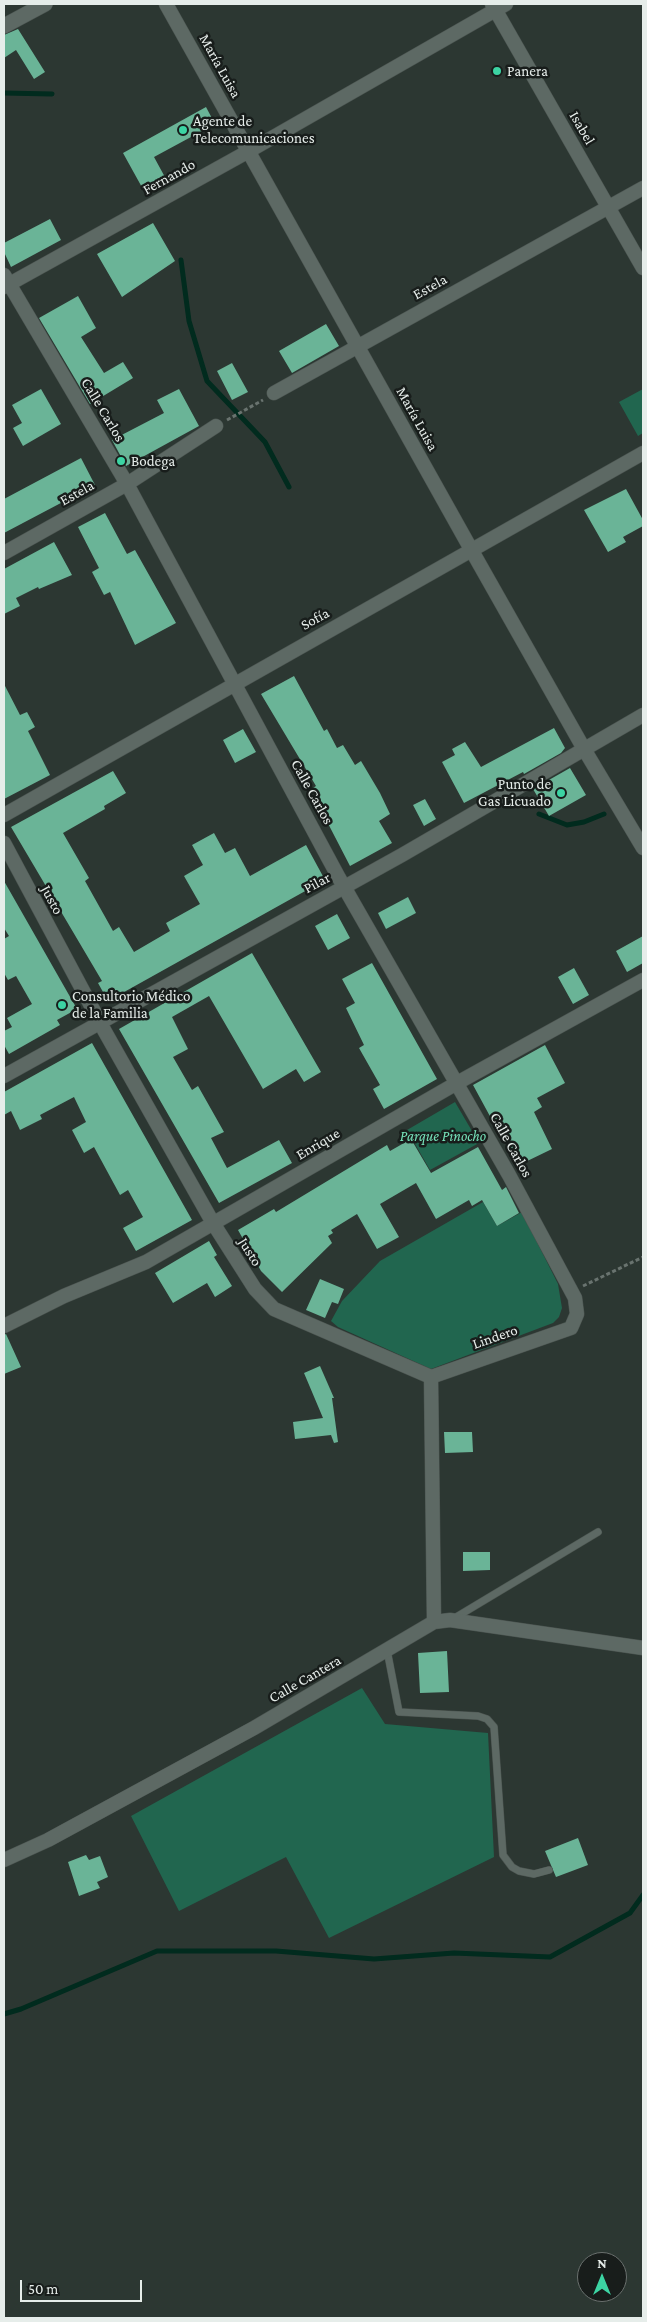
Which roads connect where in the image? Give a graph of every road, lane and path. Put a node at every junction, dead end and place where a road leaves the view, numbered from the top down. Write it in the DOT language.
graph roads {
  1 [pos="45,4"];
  2 [pos="166,4"];
  3 [pos="498,6"];
  4 [pos="4,26"];
  5 [pos="249,151"];
  6 [pos="643,188"];
  7 [pos="610,207"];
  8 [pos="643,268"];
  9 [pos="6,282"];
  10 [pos="357,347"];
  11 [pos="274,394"];
  12 [pos="234,416"];
  13 [pos="216,426"];
  14 [pos="643,453"];
  15 [pos="127,484"];
  16 [pos="472,551"];
  17 [pos="4,553"];
  18 [pos="234,683"];
  19 [pos="643,715"];
  20 [pos="584,749"];
  21 [pos="4,814"];
  22 [pos="4,843"];
  23 [pos="643,848"];
  24 [pos="344,886"];
  25 [pos="643,980"];
  26 [pos="100,1022"];
  27 [pos="4,1076"];
  28 [pos="457,1083"];
  29 [pos="213,1223"];
  30 [pos="643,1257"];
  31 [pos="571,1291"];
  32 [pos="4,1326"];
  33 [pos="571,1328"];
  34 [pos="431,1377"];
  35 [pos="598,1532"];
  36 [pos="450,1620"];
  37 [pos="434,1622"];
  38 [pos="643,1648"];
  39 [pos="387,1650"];
  40 [pos="4,1860"];
  41 [pos="550,1870"];
  1 -- 4 [label="main road"];
  2 -- 5 [label="street, María Luisa"];
  3 -- 5 [label="street, Fernando"];
  3 -- 7 [label="street, Isabel"];
  5 -- 9 [label="street, Fernando"];
  5 -- 10 [label="street, María Luisa"];
  6 -- 7 [label="street, Estela"];
  7 -- 8 [label="street, Isabel"];
  7 -- 10 [label="street, Estela"];
  9 -- 15 [label="street, Calle Carlos"];
  10 -- 11 [label="street, Estela"];
  10 -- 16 [label="street, María Luisa"];
  11 -- 12 [label="path"];
  13 -- 15 [label="street, Estela"];
  14 -- 16 [label="street, Sofía"];
  15 -- 17 [label="street, Estela"];
  15 -- 18 [label="street, Calle Carlos"];
  16 -- 18 [label="street, Sofía"];
  16 -- 20 [label="street, María Luisa"];
  18 -- 21 [label="street, Sofía"];
  18 -- 24 [label="street, Calle Carlos"];
  19 -- 20 [label="street, Pilar"];
  20 -- 23 [label="street, María Luisa"];
  20 -- 24 [label="street, Pilar"];
  22 -- 26 [label="street, Justo"];
  24 -- 26 [label="street, Pilar"];
  24 -- 28 [label="street, Calle Carlos"];
  25 -- 28 [label="street, Enrique"];
  26 -- 27 [label="street, Pilar"];
  26 -- 29 [label="street, Justo"];
  28 -- 29 [label="street, Enrique"];
  28 -- 31 [label="street, Calle Carlos"];
  29 -- 32 [label="street, Enrique"];
  29 -- 34 [label="street, Justo"];
  30 -- 31 [label="path"];
  31 -- 33 [label="street, Calle Carlos"];
  33 -- 34 [label="street, Lindero"];
  34 -- 37 [label="street"];
  35 -- 36 [label="lane"];
  36 -- 37 [label="street, Calle Cantera"];
  36 -- 38 [label="street, Calle Cantera"];
  37 -- 39 [label="street, Calle Cantera"];
  39 -- 40 [label="street, Calle Cantera"];
  39 -- 41 [label="lane"];
}
